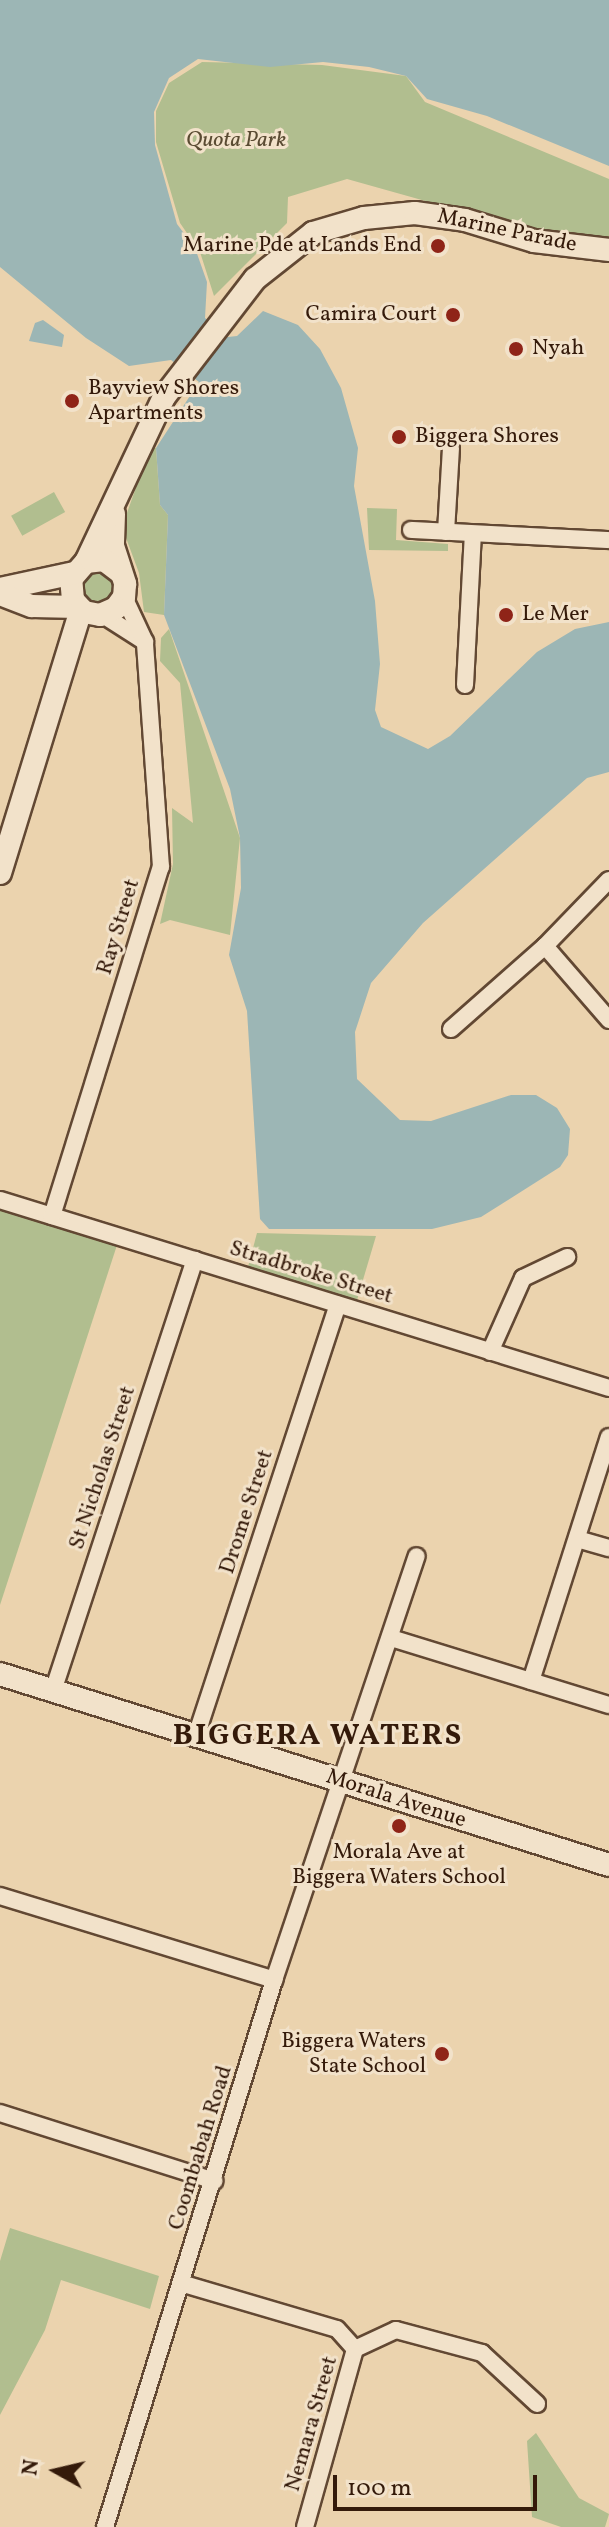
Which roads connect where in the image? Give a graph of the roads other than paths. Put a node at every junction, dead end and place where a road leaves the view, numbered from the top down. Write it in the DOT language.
graph roads {
  1 [pos="609,250"];
  2 [pos="451,448"];
  3 [pos="116,501"];
  4 [pos="411,530"];
  5 [pos="446,532"];
  6 [pos="473,534"];
  7 [pos="609,540"];
  8 [pos="80,568"];
  9 [pos="121,573"];
  10 [pos="0,592"];
  11 [pos="124,597"];
  12 [pos="32,606"];
  13 [pos="90,612"];
  14 [pos="145,642"];
  15 [pos="68,645"];
  16 [pos="465,685"];
  17 [pos="58,690"];
  18 [pos="0,873"];
  19 [pos="609,880"];
  20 [pos="545,946"];
  21 [pos="609,1020"];
  22 [pos="451,1029"];
  23 [pos="0,1200"];
  24 [pos="52,1216"];
  25 [pos="567,1257"];
  26 [pos="195,1260"];
  27 [pos="338,1305"];
  28 [pos="490,1352"];
  29 [pos="609,1388"];
  30 [pos="609,1437"];
  31 [pos="577,1539"];
  32 [pos="609,1548"];
  33 [pos="417,1556"];
  34 [pos="391,1638"];
  35 [pos="0,1674"];
  36 [pos="531,1681"];
  37 [pos="53,1691"];
  38 [pos="609,1705"];
  39 [pos="197,1733"];
  40 [pos="341,1783"];
  41 [pos="609,1865"];
  42 [pos="0,1896"];
  43 [pos="274,1980"];
  44 [pos="0,2113"];
  45 [pos="214,2181"];
  46 [pos="184,2284"];
  47 [pos="355,2349"];
  48 [pos="537,2404"];
  49 [pos="105,2527"];
  50 [pos="305,2527"];
  1 -- 3 [label="main road, Marine Parade"];
  2 -- 5 [label="street"];
  3 -- 8 [label="main road, Marine Parade"];
  3 -- 9 [label="main road, Marine Parade"];
  4 -- 5 [label="street"];
  5 -- 6 [label="street"];
  6 -- 7 [label="street"];
  6 -- 16 [label="street"];
  8 -- 9 [label="main road"];
  8 -- 10 [label="main road"];
  8 -- 13 [label="main road"];
  9 -- 11 [label="main road"];
  10 -- 12 [label="main road"];
  11 -- 13 [label="main road"];
  11 -- 14 [label="street, Ray Street"];
  12 -- 13 [label="main road"];
  12 -- 15 [label="main road"];
  13 -- 14 [label="street"];
  13 -- 15 [label="main road"];
  13 -- 17 [label="main road"];
  14 -- 24 [label="street, Ray Street"];
  15 -- 17 [label="main road"];
  17 -- 18 [label="main road"];
  19 -- 20 [label="street"];
  20 -- 21 [label="street"];
  20 -- 22 [label="street"];
  23 -- 24 [label="street, Stradbroke Street"];
  24 -- 26 [label="street, Stradbroke Street"];
  25 -- 28 [label="street"];
  26 -- 27 [label="street, Stradbroke Street"];
  26 -- 37 [label="street, St Nicholas Street"];
  27 -- 28 [label="street, Stradbroke Street"];
  27 -- 39 [label="street, Drome Street"];
  28 -- 29 [label="street, Stradbroke Street"];
  30 -- 31 [label="street"];
  31 -- 32 [label="street"];
  31 -- 36 [label="street"];
  33 -- 34 [label="street, Coombabah Road"];
  34 -- 36 [label="street"];
  34 -- 40 [label="street, Coombabah Road"];
  35 -- 37 [label="main road, Morala Avenue"];
  36 -- 38 [label="street"];
  37 -- 39 [label="main road, Morala Avenue"];
  39 -- 40 [label="main road, Morala Avenue"];
  40 -- 41 [label="main road, Morala Avenue"];
  40 -- 43 [label="street, Coombabah Road"];
  42 -- 43 [label="street"];
  43 -- 45 [label="street, Coombabah Road"];
  44 -- 45 [label="street"];
  45 -- 46 [label="street, Coombabah Road"];
  46 -- 47 [label="street"];
  46 -- 49 [label="street, Coombabah Road"];
  47 -- 48 [label="street, Nemara Street"];
  47 -- 50 [label="street, Nemara Street"];
}
